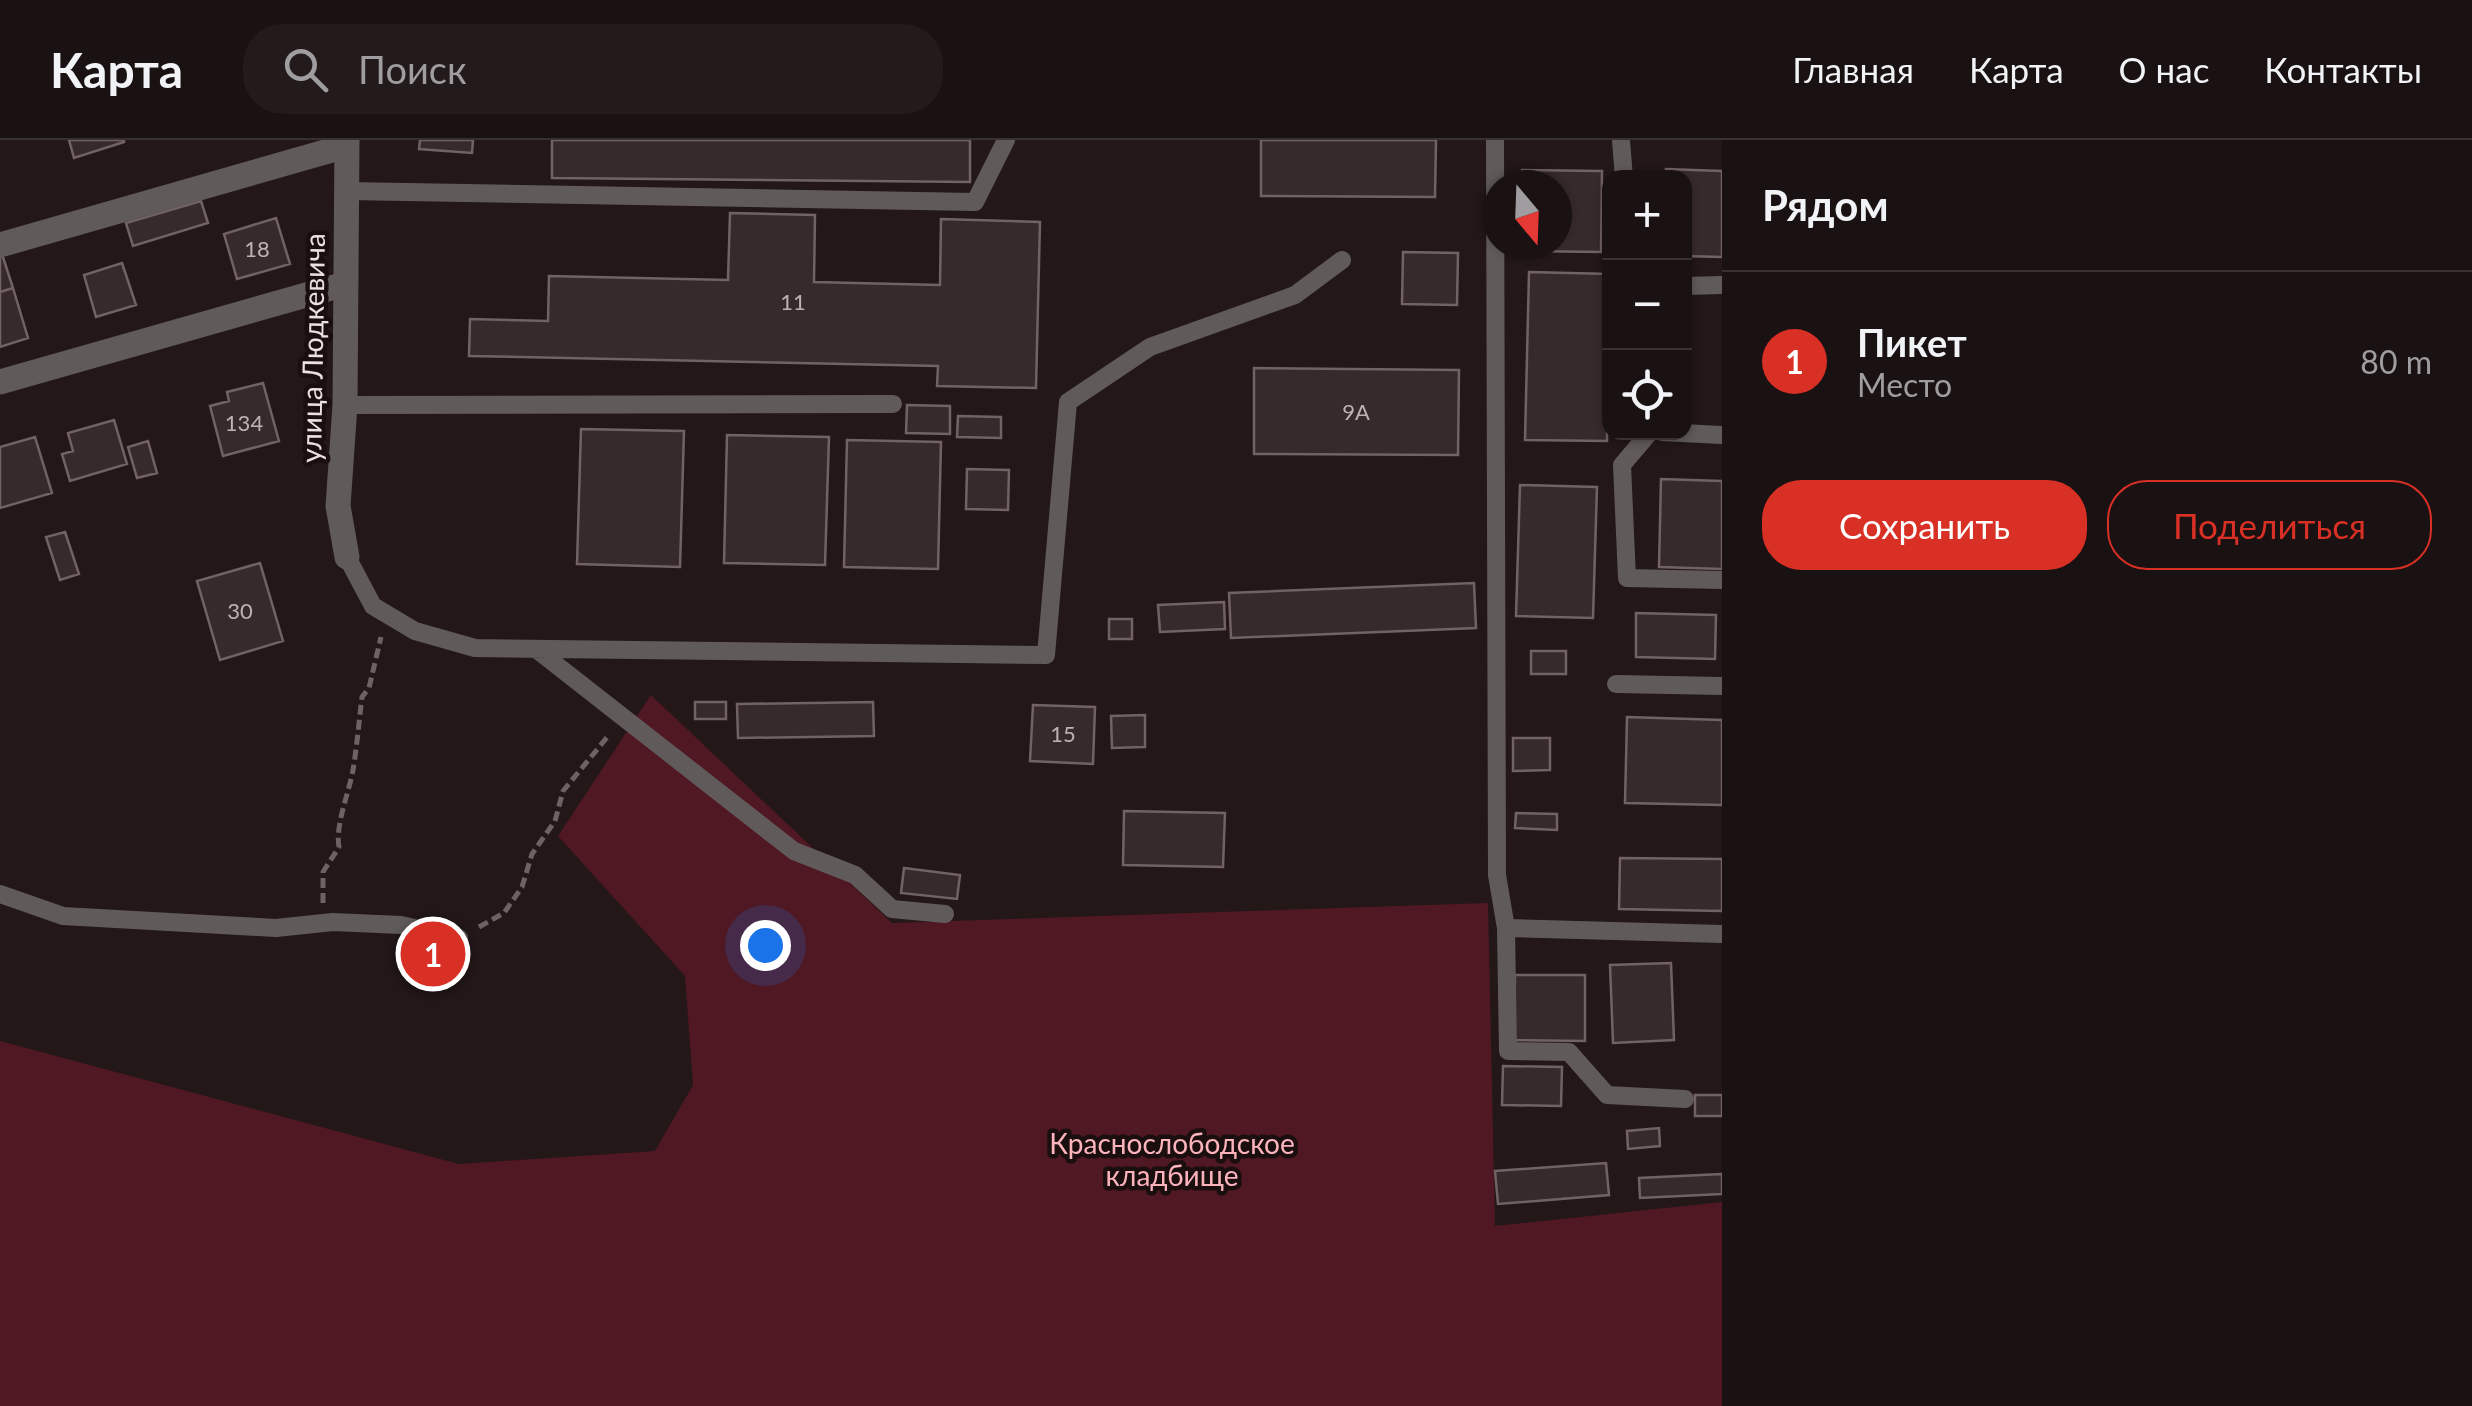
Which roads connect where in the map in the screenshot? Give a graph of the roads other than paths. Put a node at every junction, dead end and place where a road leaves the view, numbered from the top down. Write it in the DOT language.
graph roads {
  1 [pos="1006,140"];
  2 [pos="1495,140"];
  3 [pos="1621,140"];
  4 [pos="347,143"];
  5 [pos="1623,170"];
  6 [pos="346,191"];
  7 [pos="0,245"];
  8 [pos="1342,260"];
  9 [pos="345,284"];
  10 [pos="1722,285"];
  11 [pos="1692,286"];
  12 [pos="0,382"];
  13 [pos="893,404"];
  14 [pos="345,405"];
  15 [pos="1692,434"];
  16 [pos="1722,435"];
  17 [pos="1643,440"];
  18 [pos="348,557"];
  19 [pos="1722,580"];
  20 [pos="536,648"];
  21 [pos="1616,684"];
  22 [pos="1722,686"];
  23 [pos="0,894"];
  24 [pos="945,914"];
  25 [pos="1506,928"];
  26 [pos="1722,934"];
  27 [pos="460,938"];
  28 [pos="1685,1099"];
  1 -- 6 [label="lane"];
  2 -- 25 [label="lane"];
  3 -- 5 [label="lane"];
  4 -- 6 [label="street, улица Людкевича"];
  4 -- 7 [label="street"];
  6 -- 9 [label="street, улица Людкевича"];
  8 -- 20 [label="lane"];
  9 -- 12 [label="street"];
  9 -- 14 [label="street, улица Людкевича"];
  10 -- 11 [label="lane"];
  13 -- 14 [label="lane"];
  14 -- 18 [label="street, улица Людкевича"];
  15 -- 16 [label="lane"];
  17 -- 19 [label="lane"];
  18 -- 20 [label="lane"];
  20 -- 24 [label="lane"];
  21 -- 22 [label="lane"];
  23 -- 27 [label="lane"];
  25 -- 26 [label="lane"];
  25 -- 28 [label="lane"];
}
